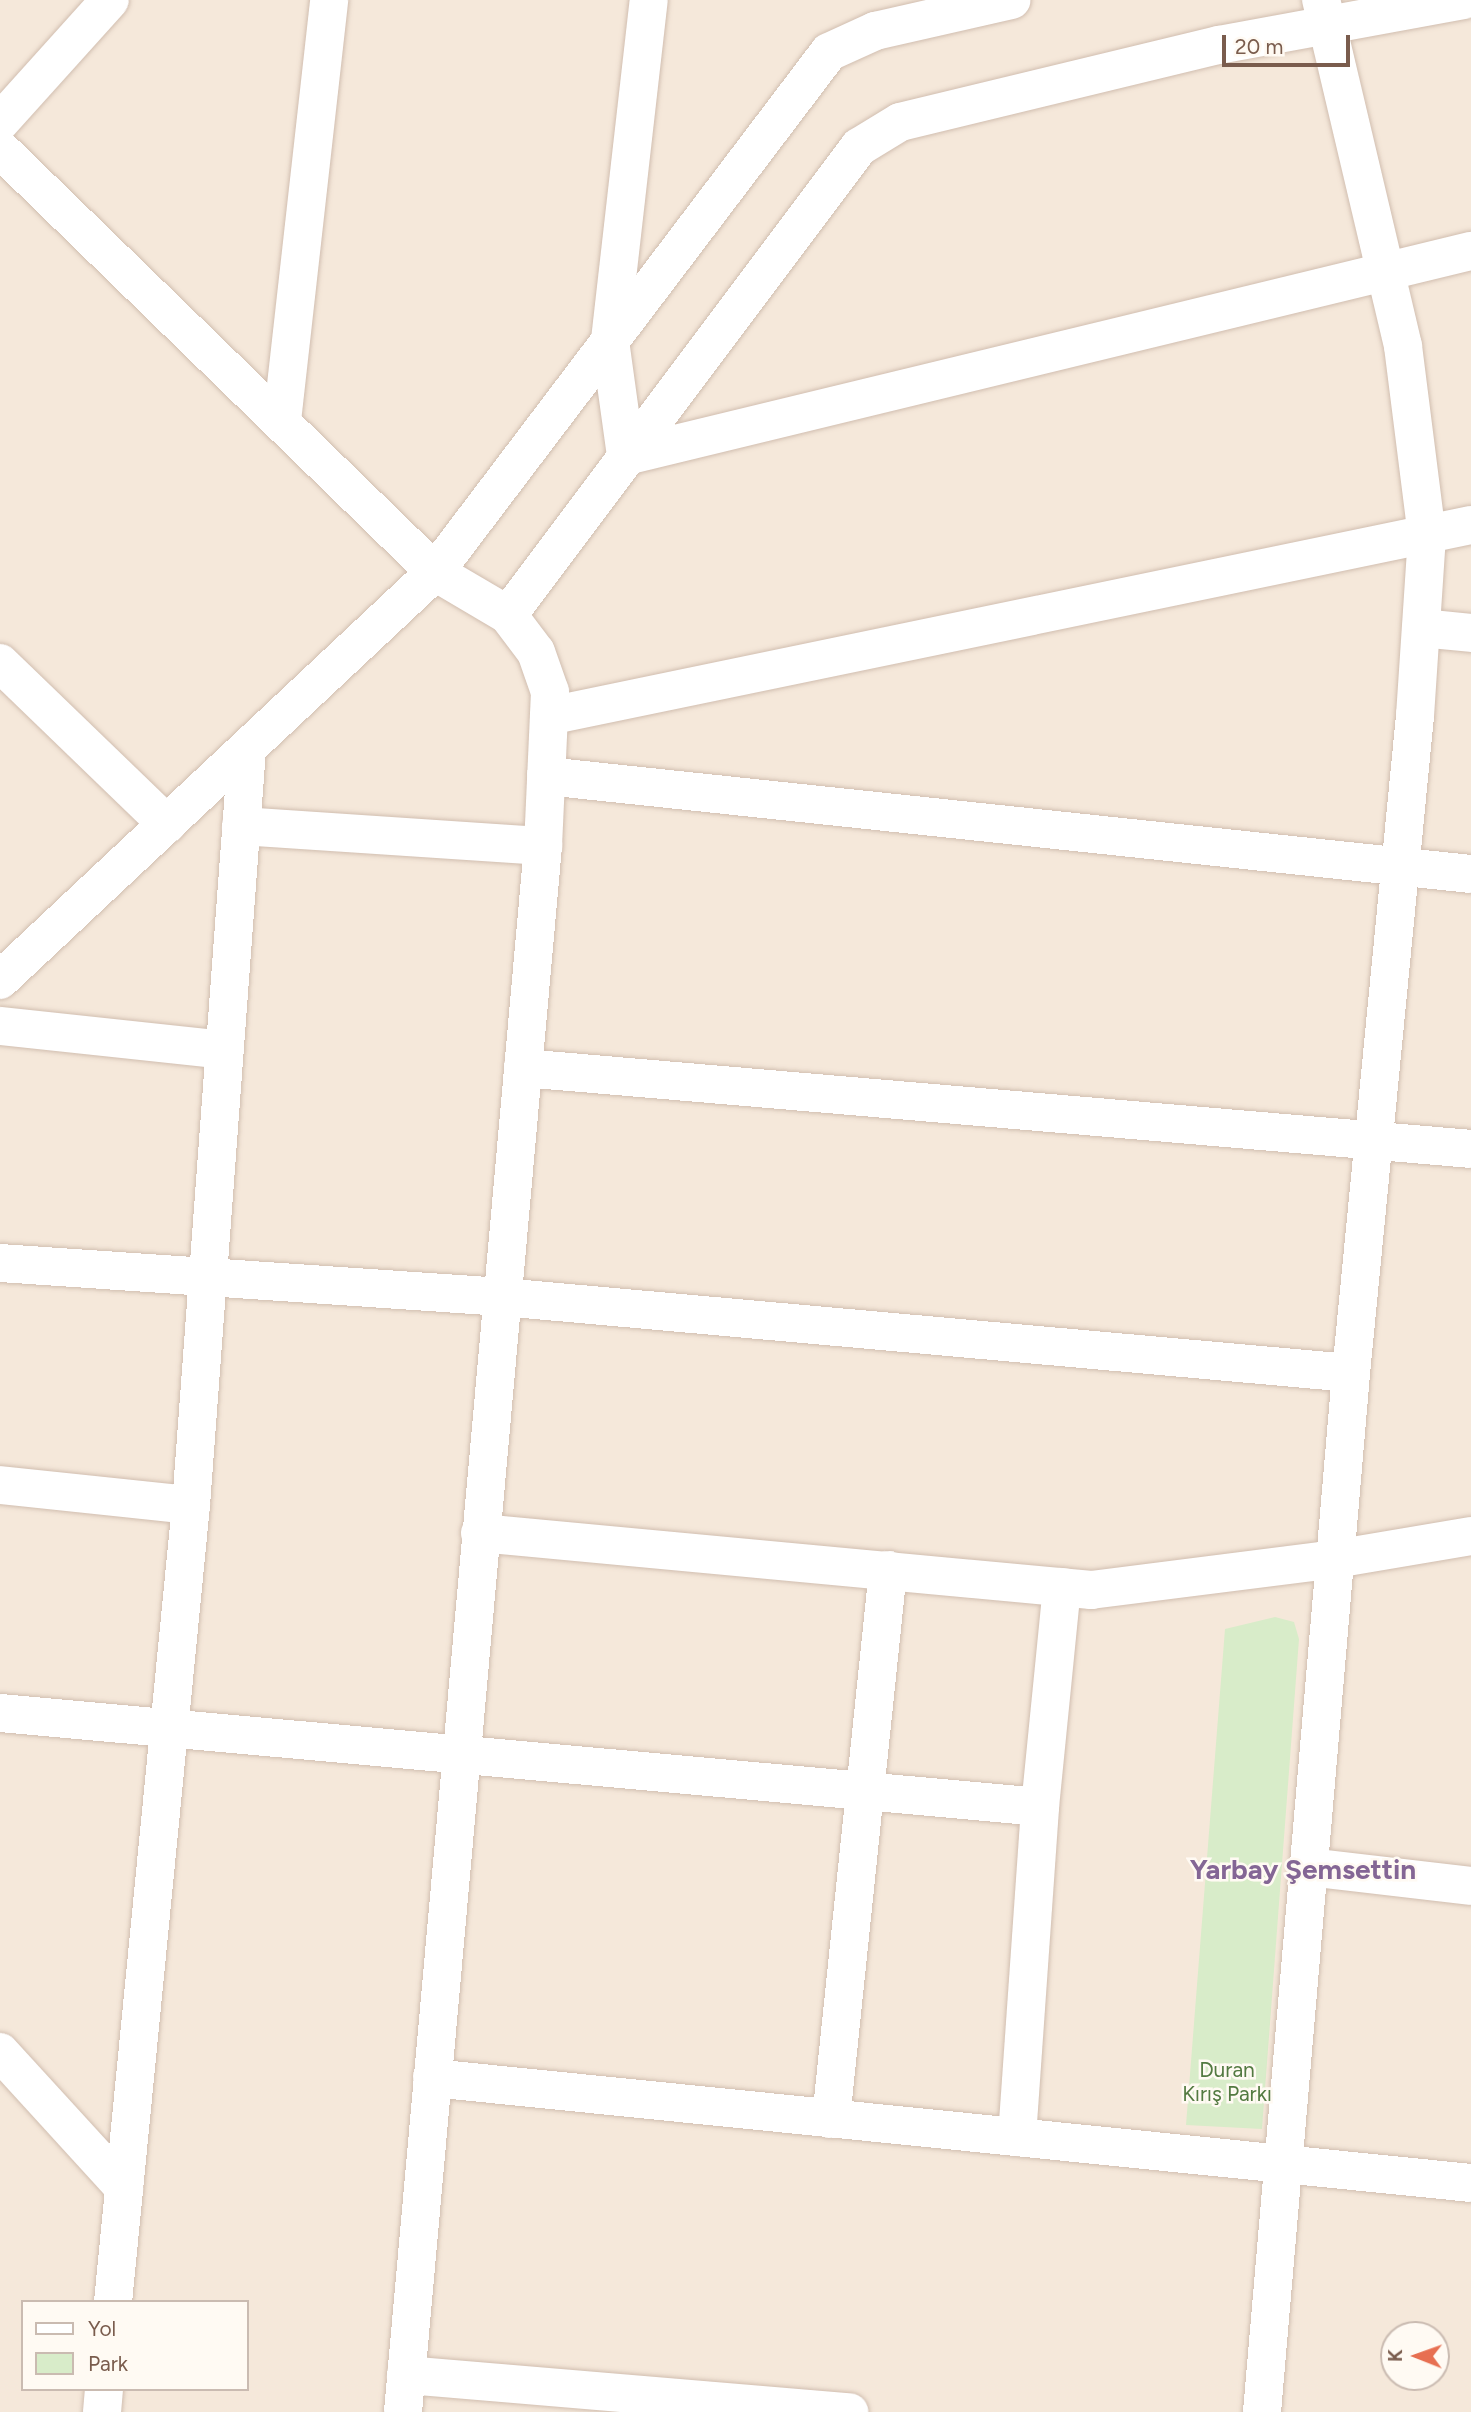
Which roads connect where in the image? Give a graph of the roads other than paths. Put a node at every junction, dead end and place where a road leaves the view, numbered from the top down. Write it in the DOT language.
graph roads {
  1 [pos="110,0"];
  2 [pos="329,0"];
  3 [pos="649,0"];
  4 [pos="1012,0"];
  5 [pos="1464,0"];
  6 [pos="1323,13"];
  7 [pos="0,122"];
  8 [pos="0,149"];
  9 [pos="1471,251"];
  10 [pos="1386,270"];
  11 [pos="610,340"];
  12 [pos="282,421"];
  13 [pos="626,456"];
  14 [pos="1471,525"];
  15 [pos="1427,536"];
  16 [pos="435,572"];
  17 [pos="508,615"];
  18 [pos="1421,628"];
  19 [pos="1471,633"];
  20 [pos="0,663"];
  21 [pos="549,716"];
  22 [pos="247,750"];
  23 [pos="546,776"];
  24 [pos="167,824"];
  25 [pos="241,826"];
  26 [pos="543,846"];
  27 [pos="1401,867"];
  28 [pos="1471,874"];
  29 [pos="0,980"];
  30 [pos="0,1026"];
  31 [pos="224,1050"];
  32 [pos="523,1069"];
  33 [pos="1374,1142"];
  34 [pos="1471,1149"];
  35 [pos="0,1263"];
  36 [pos="208,1280"];
  37 [pos="502,1297"];
  38 [pos="1351,1373"];
  39 [pos="0,1485"];
  40 [pos="191,1504"];
  41 [pos="480,1534"];
  42 [pos="1471,1536"];
  43 [pos="1335,1559"];
  44 [pos="888,1570"];
  45 [pos="1062,1587"];
  46 [pos="0,1713"];
  47 [pos="169,1726"];
  48 [pos="460,1754"];
  49 [pos="864,1791"];
  50 [pos="1040,1807"];
  51 [pos="1309,1867"];
  52 [pos="1471,1886"];
  53 [pos="0,2052"];
  54 [pos="432,2078"];
  55 [pos="831,2119"];
  56 [pos="1017,2137"];
  57 [pos="1284,2164"];
  58 [pos="1471,2183"];
  59 [pos="124,2188"];
  60 [pos="113,2300"];
  61 [pos="104,2391"];
  62 [pos="404,2393"];
  63 [pos="102,2412"];
  64 [pos="849,2412"];
  65 [pos="1262,2412"];
  1 -- 7 [label="street"];
  2 -- 12 [label="street"];
  3 -- 11 [label="street"];
  4 -- 11 [label="street"];
  5 -- 6 [label="street"];
  6 -- 10 [label="street"];
  6 -- 13 [label="street"];
  8 -- 12 [label="street"];
  9 -- 10 [label="street"];
  10 -- 13 [label="street"];
  10 -- 15 [label="street"];
  11 -- 13 [label="street"];
  11 -- 16 [label="street"];
  12 -- 16 [label="street"];
  13 -- 17 [label="street"];
  14 -- 15 [label="street"];
  15 -- 18 [label="street"];
  15 -- 21 [label="street"];
  16 -- 17 [label="street"];
  16 -- 22 [label="street"];
  17 -- 21 [label="street"];
  18 -- 19 [label="street"];
  18 -- 27 [label="street"];
  20 -- 24 [label="street"];
  21 -- 23 [label="street"];
  22 -- 24 [label="street"];
  22 -- 25 [label="street"];
  23 -- 26 [label="street"];
  23 -- 27 [label="street"];
  24 -- 29 [label="street"];
  25 -- 26 [label="street"];
  25 -- 31 [label="street"];
  26 -- 32 [label="street"];
  27 -- 28 [label="street"];
  27 -- 33 [label="street"];
  30 -- 31 [label="street"];
  31 -- 36 [label="street"];
  32 -- 33 [label="street"];
  32 -- 37 [label="street"];
  33 -- 34 [label="street"];
  33 -- 38 [label="street"];
  35 -- 36 [label="street"];
  36 -- 37 [label="street"];
  36 -- 40 [label="street"];
  37 -- 38 [label="street"];
  37 -- 41 [label="street"];
  38 -- 43 [label="street"];
  39 -- 40 [label="street"];
  40 -- 47 [label="street"];
  41 -- 44 [label="street"];
  41 -- 48 [label="street"];
  42 -- 43 [label="street"];
  43 -- 45 [label="street"];
  43 -- 51 [label="street"];
  44 -- 45 [label="street"];
  44 -- 49 [label="street"];
  45 -- 50 [label="street"];
  46 -- 47 [label="street"];
  47 -- 48 [label="street"];
  47 -- 59 [label="street"];
  48 -- 49 [label="street"];
  48 -- 54 [label="street"];
  49 -- 50 [label="street"];
  49 -- 55 [label="street"];
  50 -- 56 [label="street"];
  51 -- 52 [label="street"];
  51 -- 57 [label="street"];
  53 -- 59 [label="street"];
  54 -- 55 [label="street"];
  54 -- 62 [label="street"];
  55 -- 56 [label="street"];
  56 -- 57 [label="street"];
  57 -- 58 [label="street"];
  57 -- 65 [label="street"];
  59 -- 60 [label="street"];
  61 -- 63 [label="street"];
  62 -- 64 [label="street"];
}
